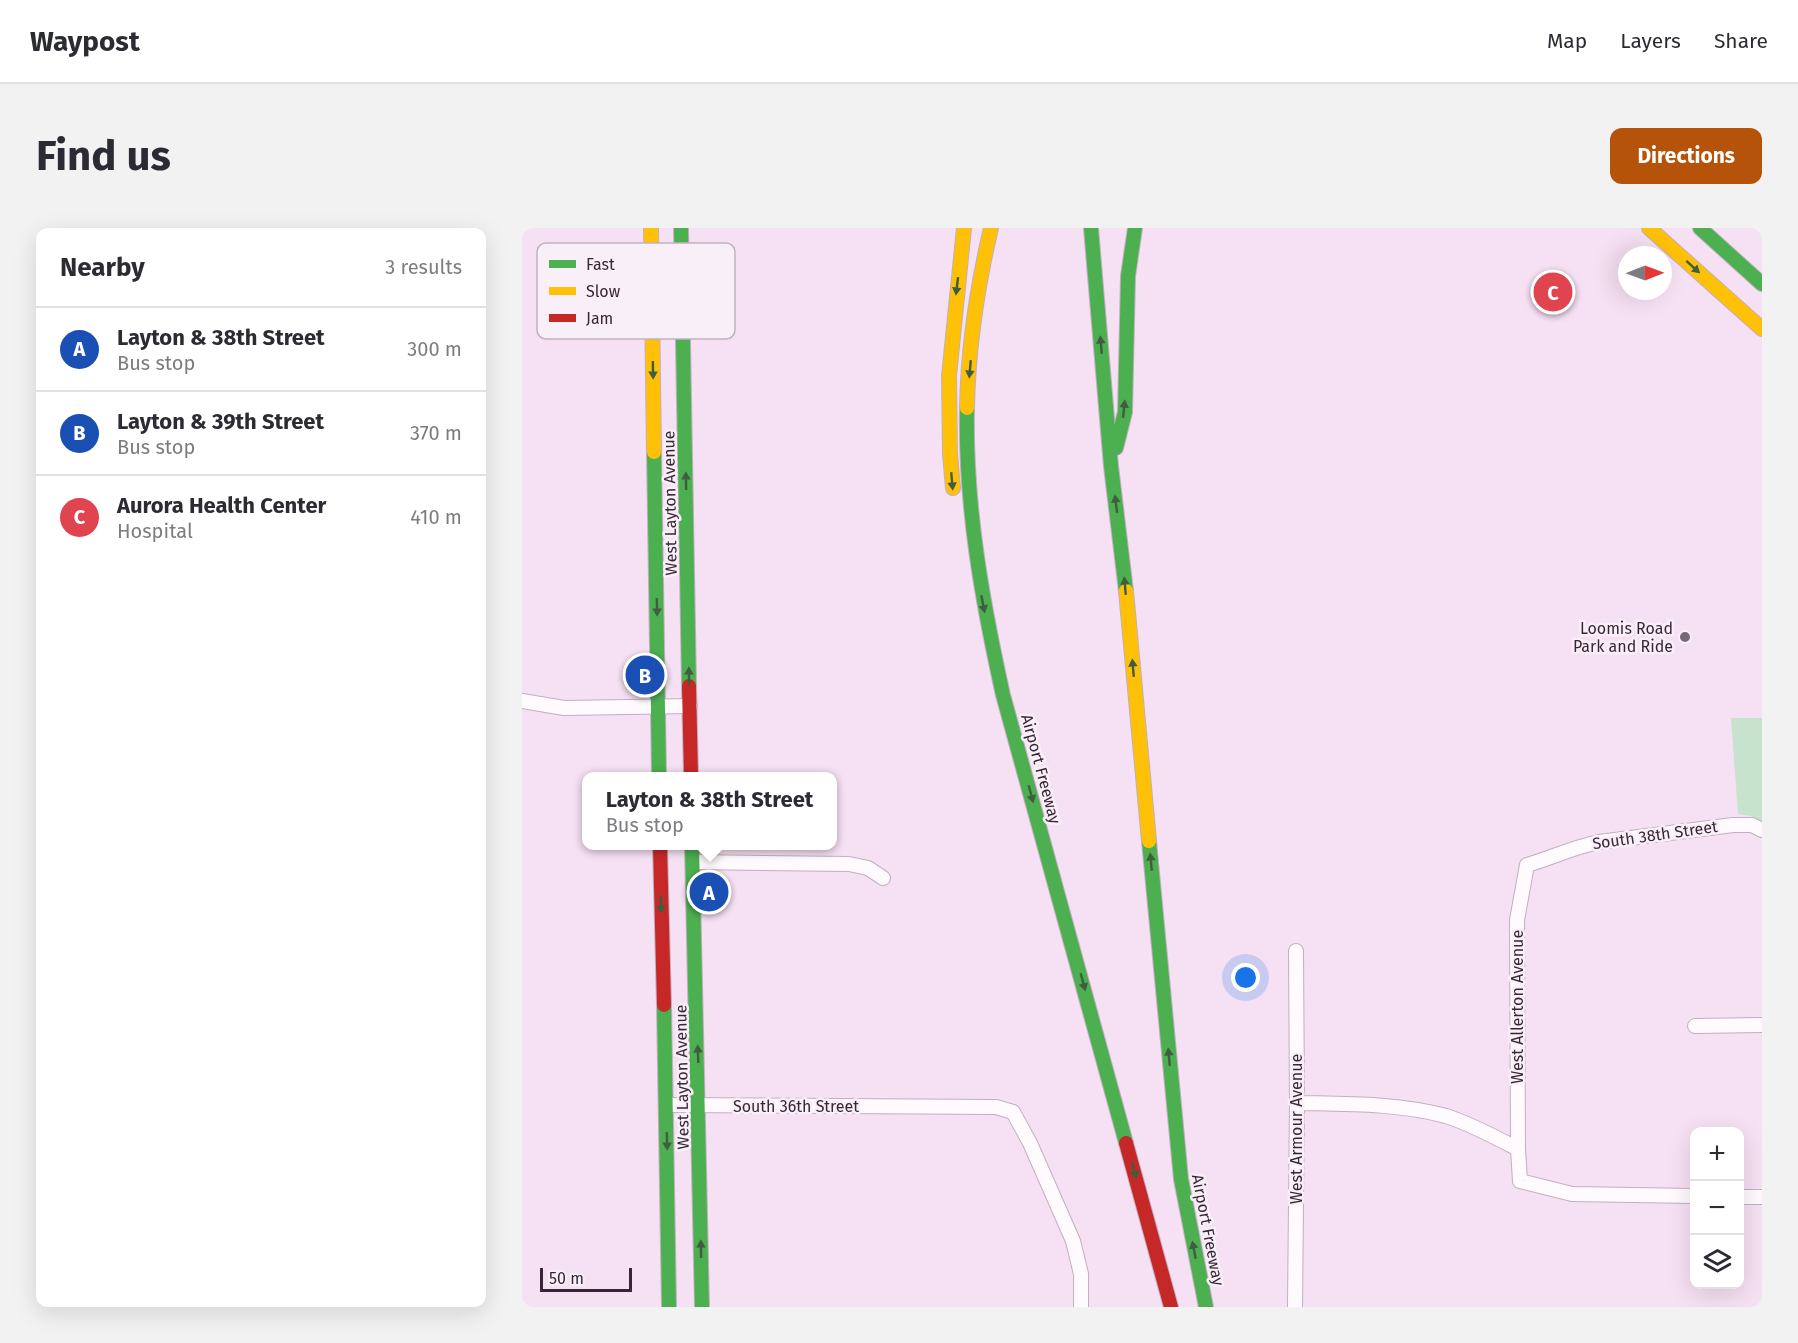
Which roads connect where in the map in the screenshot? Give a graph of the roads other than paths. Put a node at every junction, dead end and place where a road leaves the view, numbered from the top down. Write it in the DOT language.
graph roads {
  1 [pos="651,228"];
  2 [pos="681,228"];
  3 [pos="964,228"];
  4 [pos="991,228"];
  5 [pos="1091,228"];
  6 [pos="1135,228"];
  7 [pos="1649,228"];
  8 [pos="1700,228"];
  9 [pos="651,243"];
  10 [pos="681,243"];
  11 [pos="1762,284"];
  12 [pos="1762,329"];
  13 [pos="653,339"];
  14 [pos="683,339"];
  15 [pos="1111,466"];
  16 [pos="955,502"];
  17 [pos="958,529"];
  18 [pos="974,547"];
  19 [pos="522,701"];
  20 [pos="658,706"];
  21 [pos="690,706"];
  22 [pos="659,772"];
  23 [pos="691,772"];
  24 [pos="1757,827"];
  25 [pos="660,850"];
  26 [pos="692,850"];
  27 [pos="693,862"];
  28 [pos="1527,865"];
  29 [pos="884,878"];
  30 [pos="1296,951"];
  31 [pos="1762,1025"];
  32 [pos="1695,1026"];
  33 [pos="1297,1103"];
  34 [pos="666,1105"];
  35 [pos="699,1106"];
  36 [pos="1518,1149"];
  37 [pos="1690,1196"];
  38 [pos="1744,1197"];
  39 [pos="1762,1197"];
  40 [pos="669,1307"];
  41 [pos="702,1307"];
  42 [pos="1081,1307"];
  43 [pos="1171,1307"];
  44 [pos="1206,1307"];
  45 [pos="1295,1307"];
  1 -- 9 [label="main road, West Layton Avenue, one-way"];
  10 -- 2 [label="main road, West Layton Avenue, one-way"];
  3 -- 16 [label="main road, one-way"];
  4 -- 18 [label="main road, Airport Freeway, one-way"];
  15 -- 5 [label="main road, Airport Freeway, one-way"];
  15 -- 6 [label="main road, one-way"];
  7 -- 12 [label="main road, one-way"];
  8 -- 11 [label="main road"];
  13 -- 20 [label="main road, West Layton Avenue, one-way"];
  21 -- 14 [label="main road, West Layton Avenue, one-way"];
  44 -- 15 [label="main road, Airport Freeway, one-way"];
  17 -- 18 [label="main road"];
  18 -- 43 [label="main road, Airport Freeway, one-way"];
  19 -- 20 [label="street"];
  20 -- 21 [label="street"];
  20 -- 22 [label="main road, West Layton Avenue"];
  21 -- 23 [label="main road, West Layton Avenue"];
  24 -- 28 [label="street, South 38th Street"];
  25 -- 34 [label="main road, West Layton Avenue, one-way"];
  26 -- 27 [label="main road, West Layton Avenue"];
  27 -- 29 [label="street"];
  35 -- 27 [label="main road, West Layton Avenue, one-way"];
  28 -- 36 [label="street, West Allerton Avenue"];
  30 -- 33 [label="street, West Armour Avenue"];
  31 -- 32 [label="street"];
  33 -- 36 [label="street"];
  33 -- 45 [label="street, West Armour Avenue"];
  34 -- 35 [label="street, South 36th Street"];
  34 -- 40 [label="main road, West Layton Avenue, one-way"];
  41 -- 35 [label="main road, West Layton Avenue, one-way"];
  35 -- 42 [label="street, South 36th Street"];
  36 -- 37 [label="street"];
  38 -- 39 [label="street"];
}
